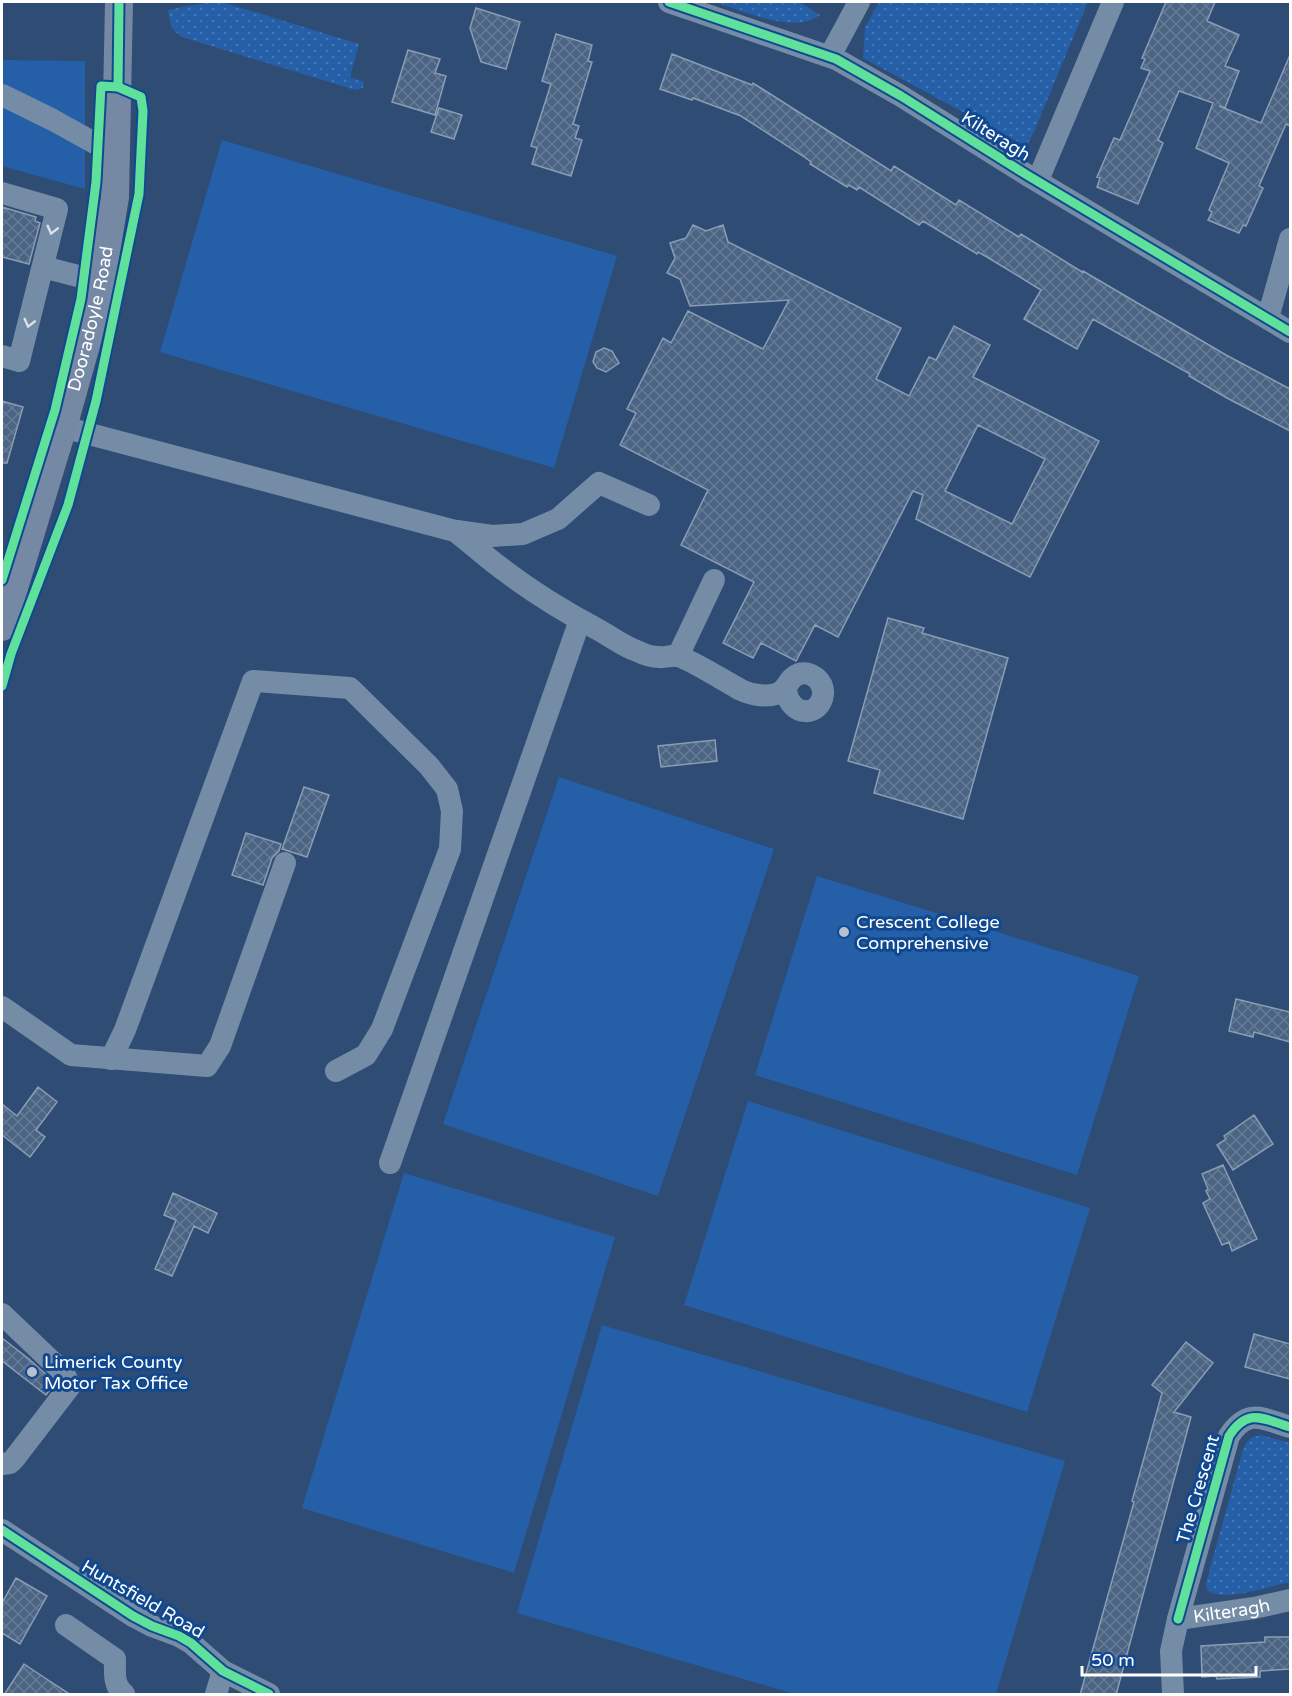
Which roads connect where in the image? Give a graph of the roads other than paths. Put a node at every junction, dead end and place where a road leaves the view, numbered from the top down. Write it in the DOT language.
graph roads {
  1 [pos="119,2"];
  2 [pos="669,2"];
  3 [pos="859,2"];
  4 [pos="1113,2"];
  5 [pos="830,56"];
  6 [pos="2,95"];
  7 [pos="116,155"];
  8 [pos="1038,180"];
  9 [pos="2,194"];
  10 [pos="1290,239"];
  11 [pos="43,267"];
  12 [pos="100,282"];
  13 [pos="1268,318"];
  14 [pos="1290,332"];
  15 [pos="2,356"];
  16 [pos="63,426"];
  17 [pos="649,505"];
  18 [pos="455,531"];
  19 [pos="714,580"];
  20 [pos="580,620"];
  21 [pos="2,627"];
  22 [pos="678,656"];
  23 [pos="786,690"];
  24 [pos="285,863"];
  25 [pos="2,1007"];
  26 [pos="111,1059"];
  27 [pos="336,1071"];
  28 [pos="390,1163"];
  29 [pos="2,1314"];
  30 [pos="1290,1427"];
  31 [pos="2,1464"];
  32 [pos="2,1530"];
  33 [pos="1290,1600"];
  34 [pos="1178,1619"];
  35 [pos="66,1625"];
  36 [pos="223,1671"];
  37 [pos="124,1695"];
  38 [pos="216,1695"];
  39 [pos="269,1695"];
  40 [pos="1173,1695"];
  1 -- 7 [label="main road, Dooradoyle Road"];
  2 -- 5 [label="street, Kilteragh"];
  3 -- 5 [label="street"];
  4 -- 8 [label="street, Kilteragh"];
  5 -- 8 [label="street, Kilteragh"];
  6 -- 7 [label="street"];
  7 -- 12 [label="main road, Dooradoyle Road"];
  8 -- 13 [label="street, Kilteragh"];
  9 -- 11 [label="street, one-way"];
  10 -- 13 [label="street"];
  11 -- 12 [label="street"];
  11 -- 15 [label="street, one-way"];
  12 -- 16 [label="main road, Dooradoyle Road"];
  13 -- 14 [label="street, Kilteragh"];
  16 -- 18 [label="street"];
  16 -- 21 [label="main road, Dooradoyle Road"];
  17 -- 18 [label="street"];
  18 -- 20 [label="street"];
  19 -- 22 [label="street"];
  20 -- 22 [label="street"];
  20 -- 28 [label="street"];
  22 -- 23 [label="street"];
  24 -- 26 [label="street"];
  25 -- 26 [label="street"];
  26 -- 27 [label="street"];
  29 -- 31 [label="street"];
  30 -- 34 [label="street, The Crescent"];
  32 -- 36 [label="street, Huntsfield Road"];
  33 -- 34 [label="street, Kilteragh"];
  34 -- 40 [label="street, Kilteragh"];
  35 -- 37 [label="street"];
  36 -- 38 [label="street"];
  36 -- 39 [label="street, Huntsfield Road"];
}
